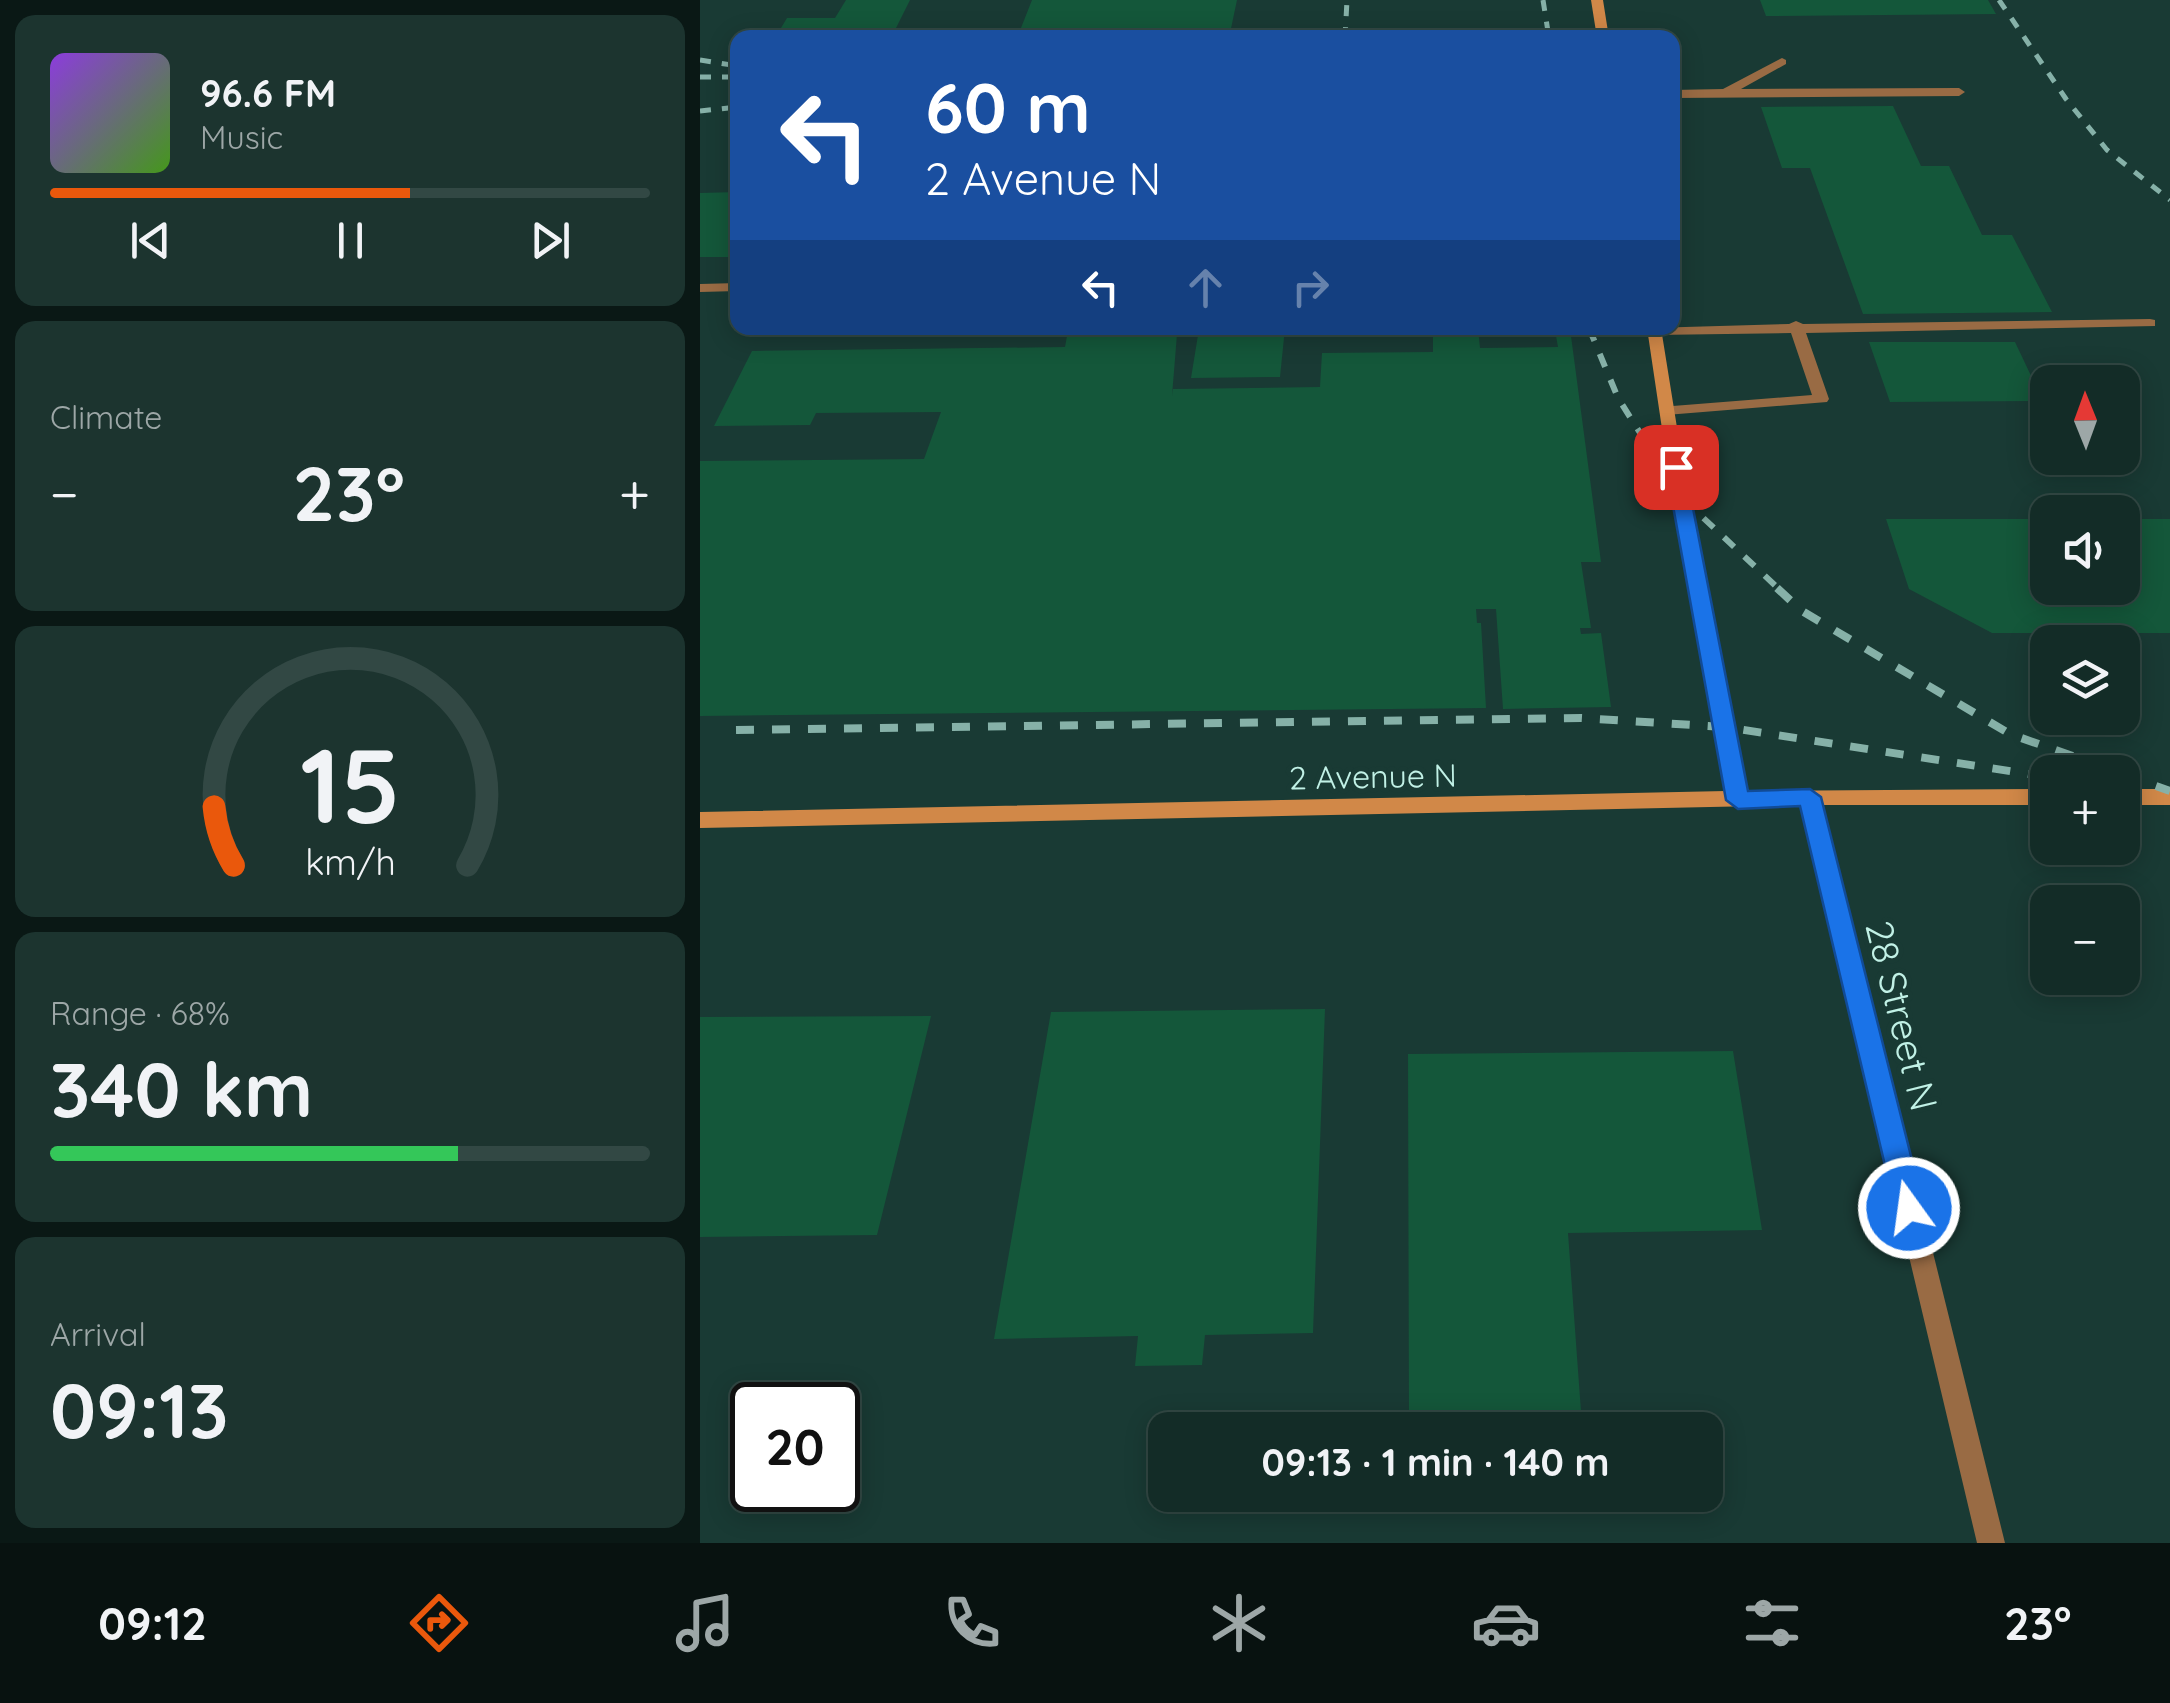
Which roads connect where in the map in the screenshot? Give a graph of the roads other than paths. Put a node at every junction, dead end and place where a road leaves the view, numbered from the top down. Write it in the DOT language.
graph roads {
  1 [pos="1597,0"];
  2 [pos="1603,30"];
  3 [pos="1782,62"];
  4 [pos="1959,92"];
  5 [pos="1680,94"];
  6 [pos="1725,94"];
  7 [pos="730,287"];
  8 [pos="700,288"];
  9 [pos="2150,323"];
  10 [pos="1796,326"];
  11 [pos="1680,328"];
  12 [pos="1655,335"];
  13 [pos="1666,410"];
  14 [pos="1810,797"];
  15 [pos="2030,797"];
  16 [pos="2140,797"];
  17 [pos="2170,797"];
  18 [pos="1738,800"];
  19 [pos="700,820"];
  20 [pos="1991,1543"];
  1 -- 2 [label="street"];
  3 -- 6 [label="street"];
  4 -- 6 [label="street"];
  5 -- 6 [label="street"];
  7 -- 8 [label="street"];
  9 -- 10 [label="street"];
  10 -- 11 [label="street"];
  10 -- 13 [label="street"];
  12 -- 13 [label="street"];
  13 -- 18 [label="street"];
  14 -- 15 [label="street, 2 Avenue N"];
  14 -- 18 [label="street, 2 Avenue N"];
  14 -- 20 [label="street, 28 Street N"];
  16 -- 17 [label="street"];
  18 -- 19 [label="street, 2 Avenue N"];
}
